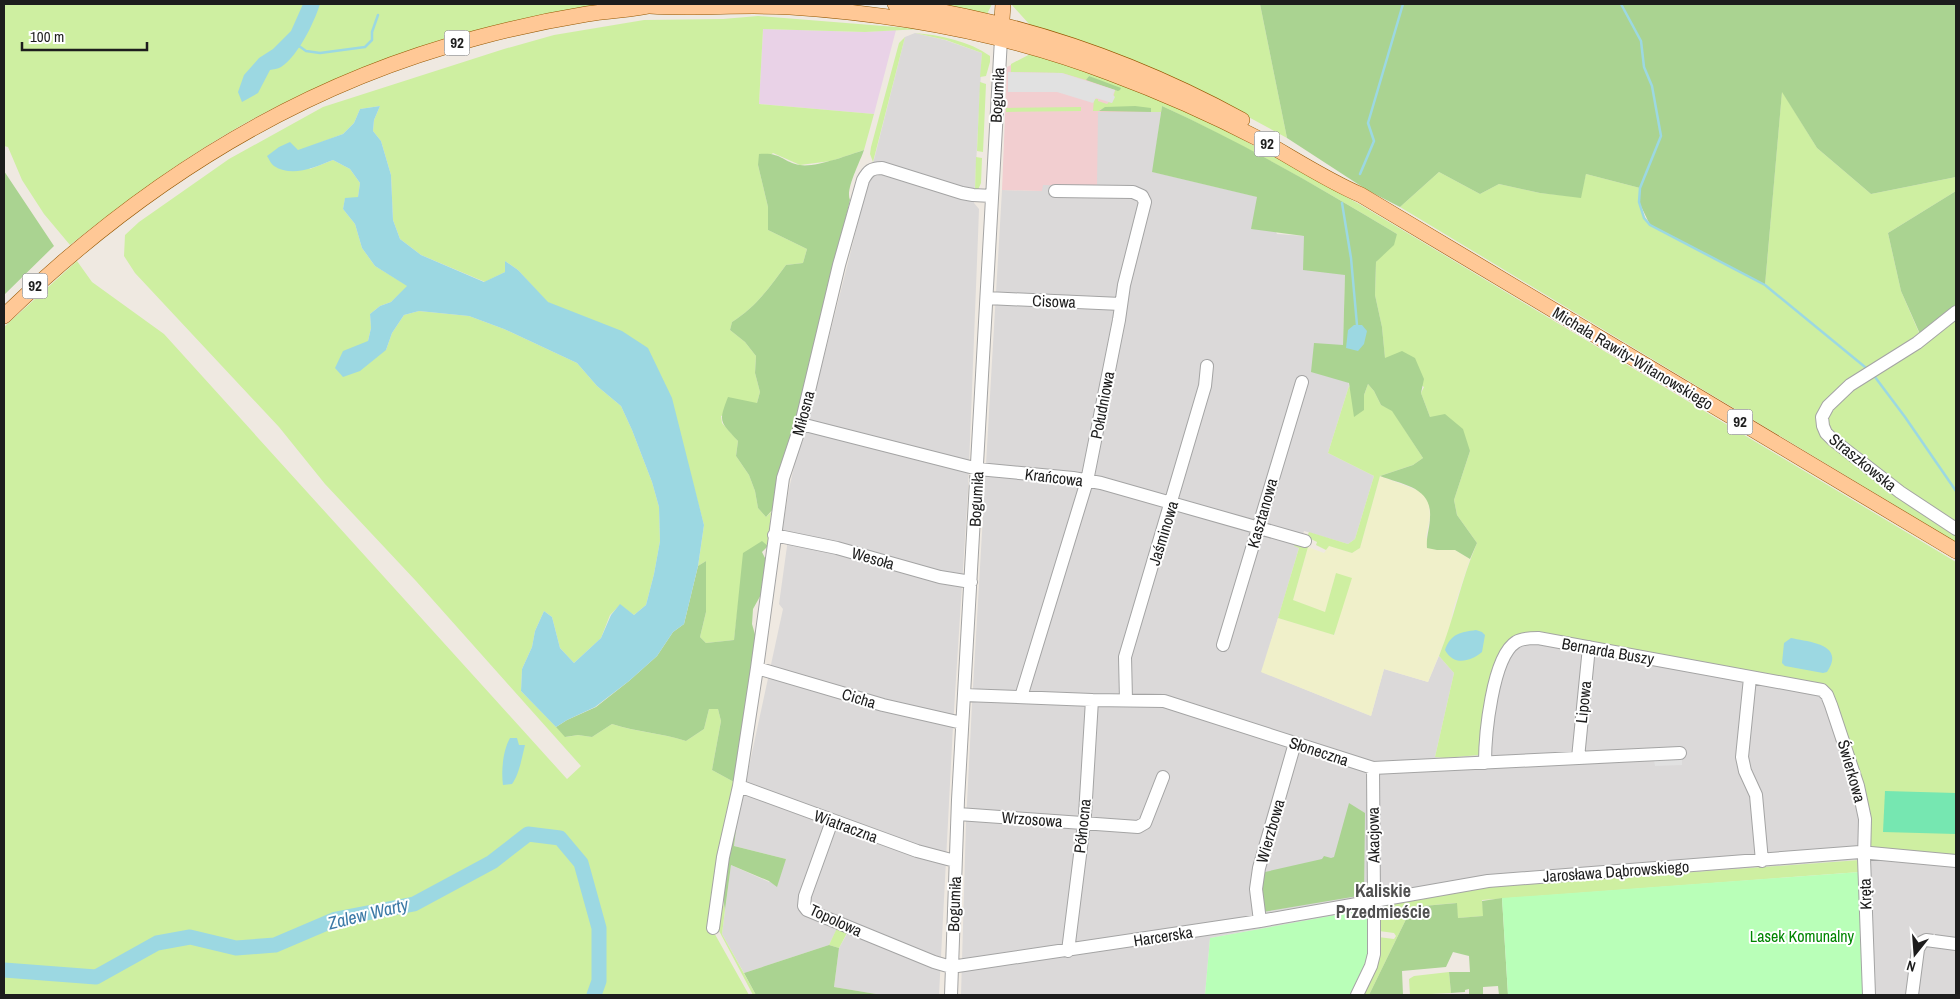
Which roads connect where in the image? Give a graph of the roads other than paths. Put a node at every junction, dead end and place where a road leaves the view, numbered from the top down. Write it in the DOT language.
graph roads {
  1 [pos="895,4"];
  2 [pos="1003,4"];
  3 [pos="654,5"];
  4 [pos="1001,32"];
  5 [pos="1055,191"];
  6 [pos="992,196"];
  7 [pos="987,298"];
  8 [pos="1121,304"];
  9 [pos="1956,312"];
  10 [pos="4,316"];
  11 [pos="1207,366"];
  12 [pos="1302,382"];
  13 [pos="801,424"];
  14 [pos="978,469"];
  15 [pos="1087,481"];
  16 [pos="1172,503"];
  17 [pos="1258,527"];
  18 [pos="1956,530"];
  19 [pos="774,535"];
  20 [pos="1305,540"];
  21 [pos="1956,551"];
  22 [pos="971,582"];
  23 [pos="1223,645"];
  24 [pos="1589,647"];
  25 [pos="757,668"];
  26 [pos="1750,678"];
  27 [pos="1825,692"];
  28 [pos="964,695"];
  29 [pos="1021,697"];
  30 [pos="1092,700"];
  31 [pos="1126,700"];
  32 [pos="962,723"];
  33 [pos="1295,743"];
  34 [pos="1680,753"];
  35 [pos="1578,758"];
  36 [pos="1485,763"];
  37 [pos="1373,768"];
  38 [pos="1164,777"];
  39 [pos="739,786"];
  40 [pos="958,814"];
  41 [pos="832,821"];
  42 [pos="1083,823"];
  43 [pos="1864,853"];
  44 [pos="1956,860"];
  45 [pos="955,861"];
  46 [pos="1762,861"];
  47 [pos="1374,901"];
  48 [pos="1260,921"];
  49 [pos="713,928"];
  50 [pos="1956,944"];
  51 [pos="1068,951"];
  52 [pos="952,967"];
  53 [pos="950,995"];
  54 [pos="1357,995"];
  55 [pos="1869,995"];
  56 [pos="1912,995"];
  1 -- 4 [label="main road, Michała Rawity-Witanowskiego / 92"];
  2 -- 4 [label="main road, Bogumiła"];
  3 -- 4 [label="main road, Michała Rawity-Witanowskiego / 92"];
  3 -- 10 [label="main road, 92"];
  4 -- 6 [label="street, Bogumiła"];
  4 -- 21 [label="main road, Michała Rawity-Witanowskiego / 92"];
  5 -- 8 [label="street, Południowa"];
  6 -- 7 [label="street, Bogumiła"];
  6 -- 13 [label="street, Miłosna"];
  7 -- 8 [label="street, Cisowa"];
  7 -- 14 [label="street, Bogumiła"];
  8 -- 15 [label="street, Południowa"];
  9 -- 18 [label="street, Straszkowska"];
  11 -- 16 [label="street, Jaśminowa"];
  12 -- 17 [label="street, Kasztanowa"];
  13 -- 14 [label="street, Krańcowa"];
  13 -- 19 [label="street, Miłosna"];
  14 -- 15 [label="street, Krańcowa"];
  14 -- 22 [label="street, Bogumiła"];
  15 -- 16 [label="street, Krańcowa"];
  15 -- 29 [label="street, Południowa"];
  16 -- 17 [label="street, Krańcowa"];
  16 -- 31 [label="street, Jaśminowa"];
  17 -- 20 [label="street, Krańcowa"];
  17 -- 23 [label="street, Kasztanowa"];
  19 -- 22 [label="street, Wesoła"];
  19 -- 25 [label="street, Miłosna"];
  22 -- 28 [label="street, Bogumiła"];
  24 -- 26 [label="street, Bernarda Buszy"];
  24 -- 35 [label="street, Lipowa"];
  24 -- 36 [label="street, Bernarda Buszy"];
  25 -- 32 [label="street, Cicha"];
  25 -- 39 [label="street, Miłosna"];
  26 -- 27 [label="street, Bernarda Buszy"];
  26 -- 46 [label="street"];
  27 -- 43 [label="street, Świerkowa"];
  28 -- 29 [label="street, Słoneczna"];
  28 -- 32 [label="street, Bogumiła"];
  29 -- 30 [label="street, Słoneczna"];
  30 -- 31 [label="street, Słoneczna"];
  30 -- 42 [label="street, Północna"];
  31 -- 33 [label="street, Słoneczna"];
  32 -- 40 [label="street, Bogumiła"];
  33 -- 37 [label="street, Słoneczna"];
  33 -- 48 [label="street, Wierzbowa"];
  34 -- 35 [label="street, Słoneczna"];
  35 -- 36 [label="street, Słoneczna"];
  36 -- 37 [label="street, Słoneczna"];
  37 -- 47 [label="street, Akacjowa"];
  38 -- 42 [label="street, Wrzosowa"];
  39 -- 41 [label="street, Wiatraczna"];
  39 -- 49 [label="street, Miłosna"];
  40 -- 42 [label="street, Wrzosowa"];
  40 -- 45 [label="street, Bogumiła"];
  41 -- 45 [label="street, Wiatraczna"];
  41 -- 52 [label="street, Topolowa"];
  42 -- 51 [label="street, Północna"];
  43 -- 44 [label="street, Jarosława Dąbrowskiego"];
  43 -- 46 [label="street, Jarosława Dąbrowskiego"];
  43 -- 55 [label="street, Kręta"];
  45 -- 52 [label="street, Bogumiła"];
  46 -- 47 [label="street, Jarosława Dąbrowskiego"];
  47 -- 48 [label="street, Harcerska"];
  47 -- 54 [label="street"];
  48 -- 51 [label="street, Harcerska"];
  50 -- 56 [label="street"];
  51 -- 52 [label="street, Harcerska"];
  52 -- 53 [label="street, Bogumiła"];
}
